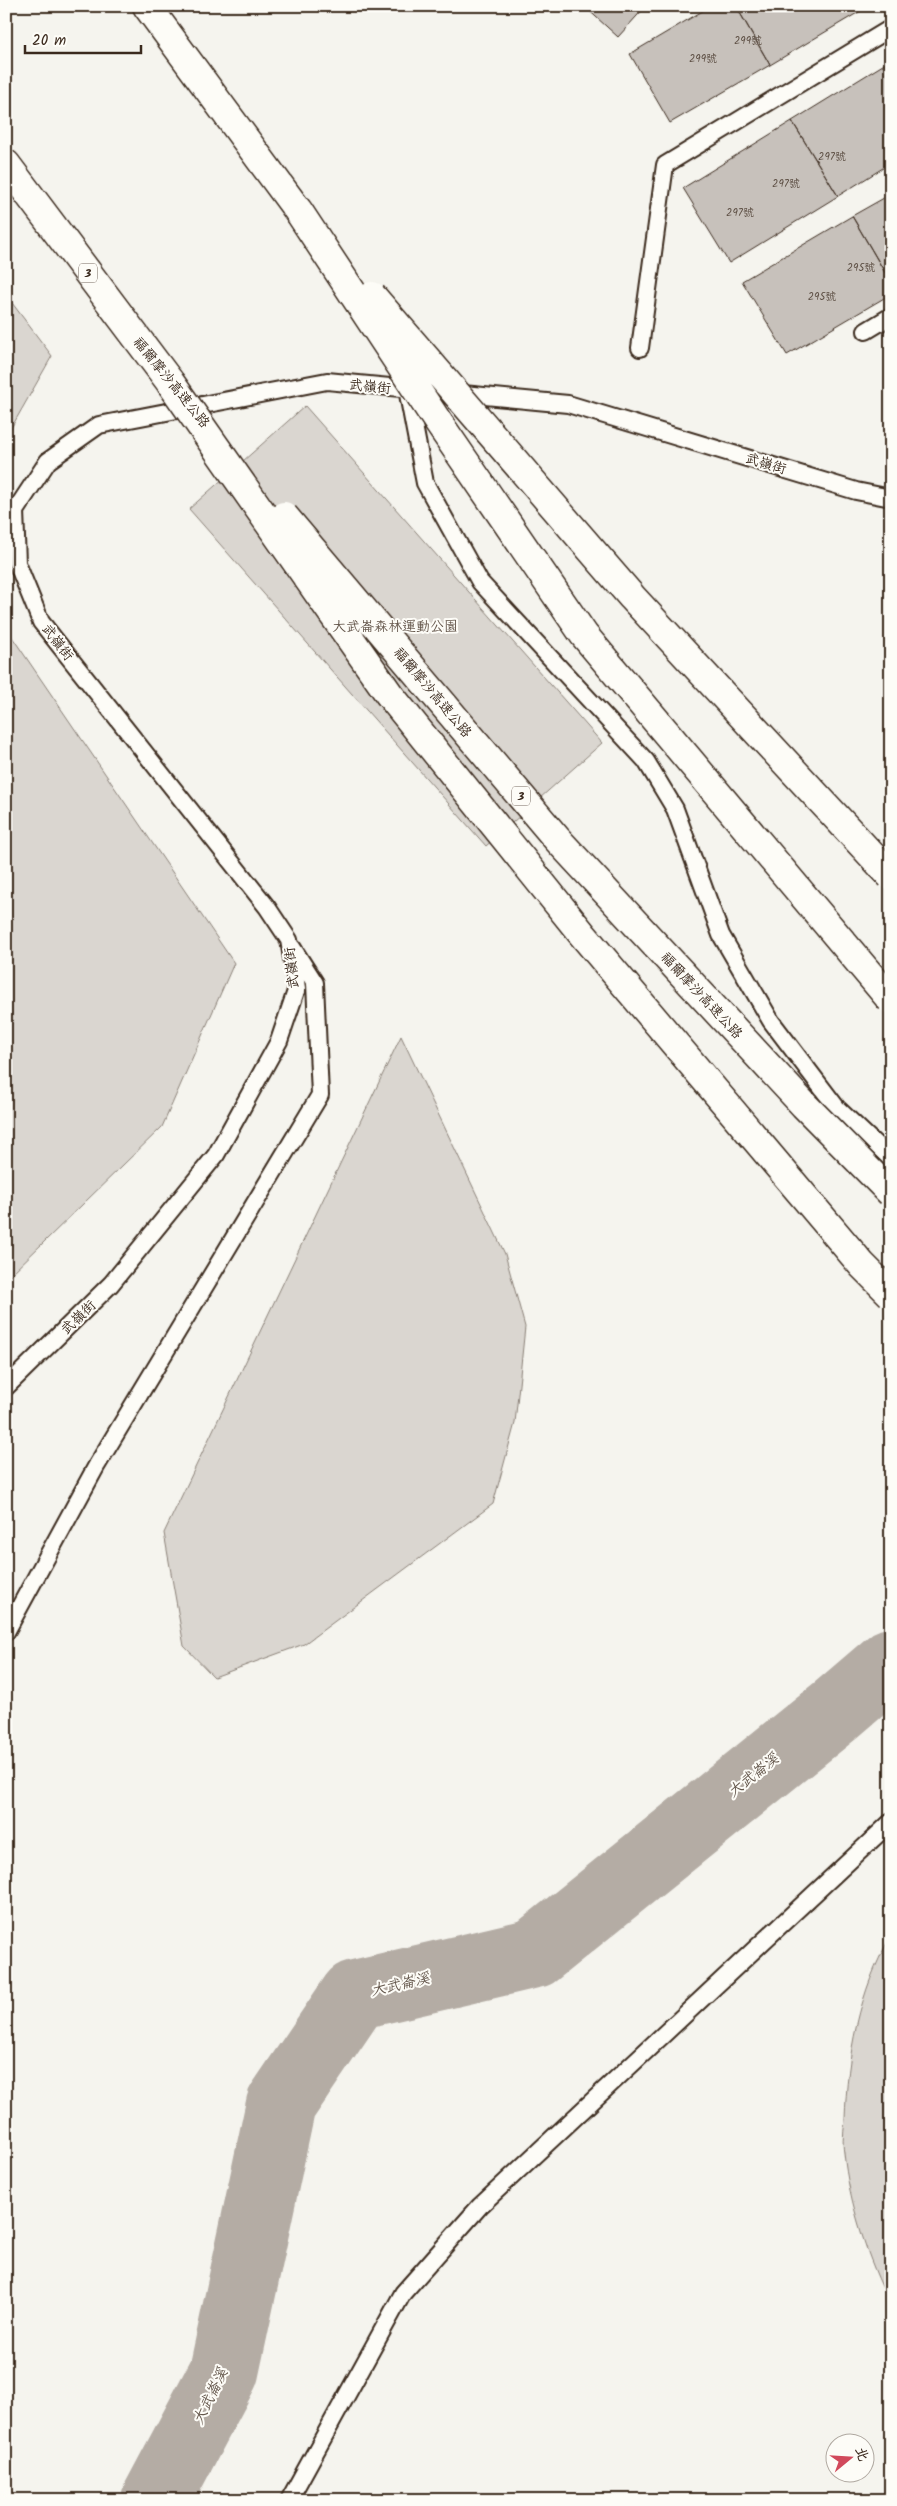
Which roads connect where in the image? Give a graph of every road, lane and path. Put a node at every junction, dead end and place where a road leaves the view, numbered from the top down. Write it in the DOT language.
graph roads {
  1 [pos="147,6"];
  2 [pos="891,28"];
  3 [pos="6,164"];
  4 [pos="299,212"];
  5 [pos="891,316"];
  6 [pos="866,331"];
  7 [pos="640,348"];
  8 [pos="170,382"];
  9 [pos="406,389"];
  10 [pos="891,498"];
  11 [pos="891,876"];
  12 [pos="289,940"];
  13 [pos="891,1000"];
  14 [pos="891,1159"];
  15 [pos="891,1192"];
  16 [pos="891,1294"];
  17 [pos="6,1387"];
  18 [pos="6,1632"];
  19 [pos="891,1822"];
  20 [pos="289,2500"];
  1 -- 4 [label="highway"];
  2 -- 7 [label="lane"];
  3 -- 8 [label="highway, 福爾摩沙高速公路 / 3"];
  4 -- 11 [label="highway, bridge"];
  4 -- 13 [label="highway, bridge"];
  5 -- 6 [label="lane"];
  8 -- 15 [label="highway, 福爾摩沙高速公路 / 3, bridge"];
  8 -- 16 [label="highway, bridge"];
  9 -- 10 [label="lane, 武嶺街"];
  9 -- 12 [label="lane, 武嶺街"];
  9 -- 14 [label="lane"];
  12 -- 17 [label="lane, 武嶺街"];
  12 -- 18 [label="lane"];
  19 -- 20 [label="lane"];
}
